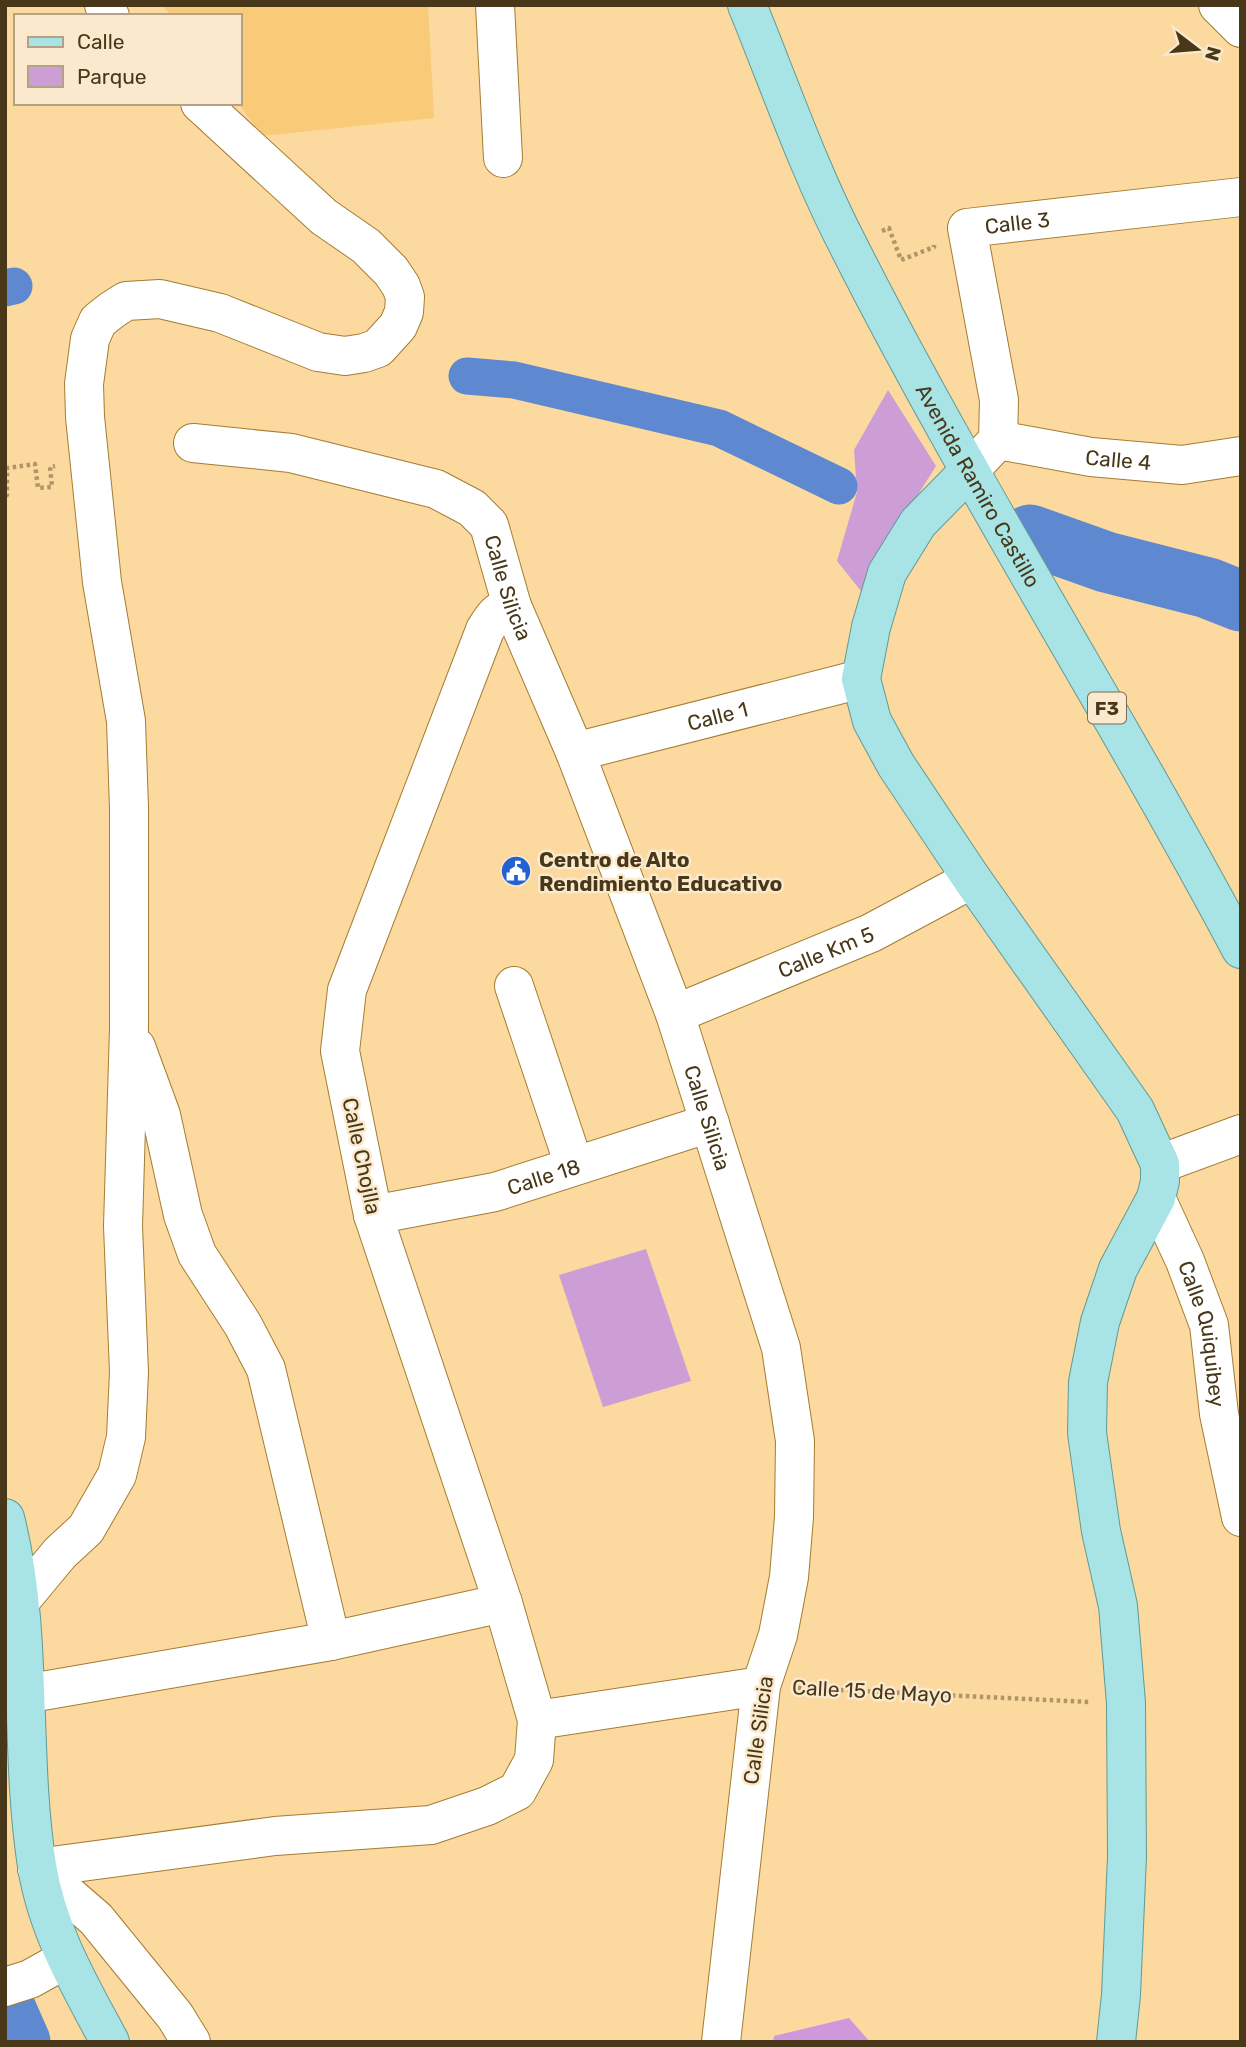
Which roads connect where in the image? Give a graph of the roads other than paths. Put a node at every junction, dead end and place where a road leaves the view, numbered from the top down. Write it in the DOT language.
graph roads {
  1 [pos="495,5"];
  2 [pos="747,5"];
  3 [pos="1218,5"];
  4 [pos="1241,29"];
  5 [pos="202,105"];
  6 [pos="503,158"];
  7 [pos="1241,197"];
  8 [pos="998,440"];
  9 [pos="193,443"];
  10 [pos="1241,456"];
  11 [pos="969,471"];
  12 [pos="512,606"];
  13 [pos="861,679"];
  14 [pos="575,751"];
  15 [pos="972,879"];
  16 [pos="1241,949"];
  17 [pos="514,986"];
  18 [pos="675,1014"];
  19 [pos="129,1028"];
  20 [pos="710,1123"];
  21 [pos="1241,1135"];
  22 [pos="575,1165"];
  23 [pos="1158,1181"];
  24 [pos="373,1215"];
  25 [pos="1241,1517"];
  26 [pos="5,1518"];
  27 [pos="21,1600"];
  28 [pos="503,1603"];
  29 [pos="331,1641"];
  30 [pos="761,1686"];
  31 [pos="25,1694"];
  32 [pos="537,1720"];
  33 [pos="37,1868"];
  34 [pos="66,1959"];
  35 [pos="18,1983"];
  36 [pos="110,2042"];
  37 [pos="191,2042"];
  38 [pos="721,2042"];
  39 [pos="1116,2042"];
  1 -- 6 [label="street"];
  2 -- 11 [label="main road, Avenida Ramiro Castillo / F3"];
  3 -- 4 [label="street"];
  5 -- 19 [label="street"];
  7 -- 8 [label="street, Calle 3"];
  8 -- 10 [label="street, Calle 4"];
  8 -- 11 [label="street"];
  9 -- 12 [label="street, Calle Silicia"];
  11 -- 13 [label="main road"];
  11 -- 16 [label="main road, Avenida Ramiro Castillo / F3"];
  12 -- 14 [label="street, Calle Silicia"];
  12 -- 24 [label="street, Calle Chojlla"];
  13 -- 14 [label="street, Calle 1"];
  13 -- 15 [label="main road"];
  14 -- 18 [label="street, Calle Silicia"];
  15 -- 18 [label="street, Calle Km 5"];
  15 -- 23 [label="main road"];
  17 -- 22 [label="street"];
  18 -- 20 [label="street, Calle Silicia"];
  19 -- 27 [label="street"];
  19 -- 29 [label="street"];
  20 -- 22 [label="street, Calle 18"];
  20 -- 30 [label="street, Calle Silicia"];
  21 -- 23 [label="street"];
  22 -- 24 [label="street, Calle 18"];
  23 -- 25 [label="street, Calle Quiquibey"];
  23 -- 39 [label="main road"];
  24 -- 28 [label="street, Calle Chojlla"];
  26 -- 27 [label="main road"];
  27 -- 31 [label="main road"];
  28 -- 29 [label="street"];
  28 -- 32 [label="street, Calle Chojlla"];
  29 -- 31 [label="street"];
  30 -- 32 [label="street, Calle 15 de Mayo"];
  30 -- 38 [label="street, Calle Silicia"];
  31 -- 33 [label="main road"];
  32 -- 33 [label="street"];
  33 -- 34 [label="main road"];
  33 -- 37 [label="street"];
  34 -- 35 [label="street"];
  34 -- 36 [label="main road"];
}
